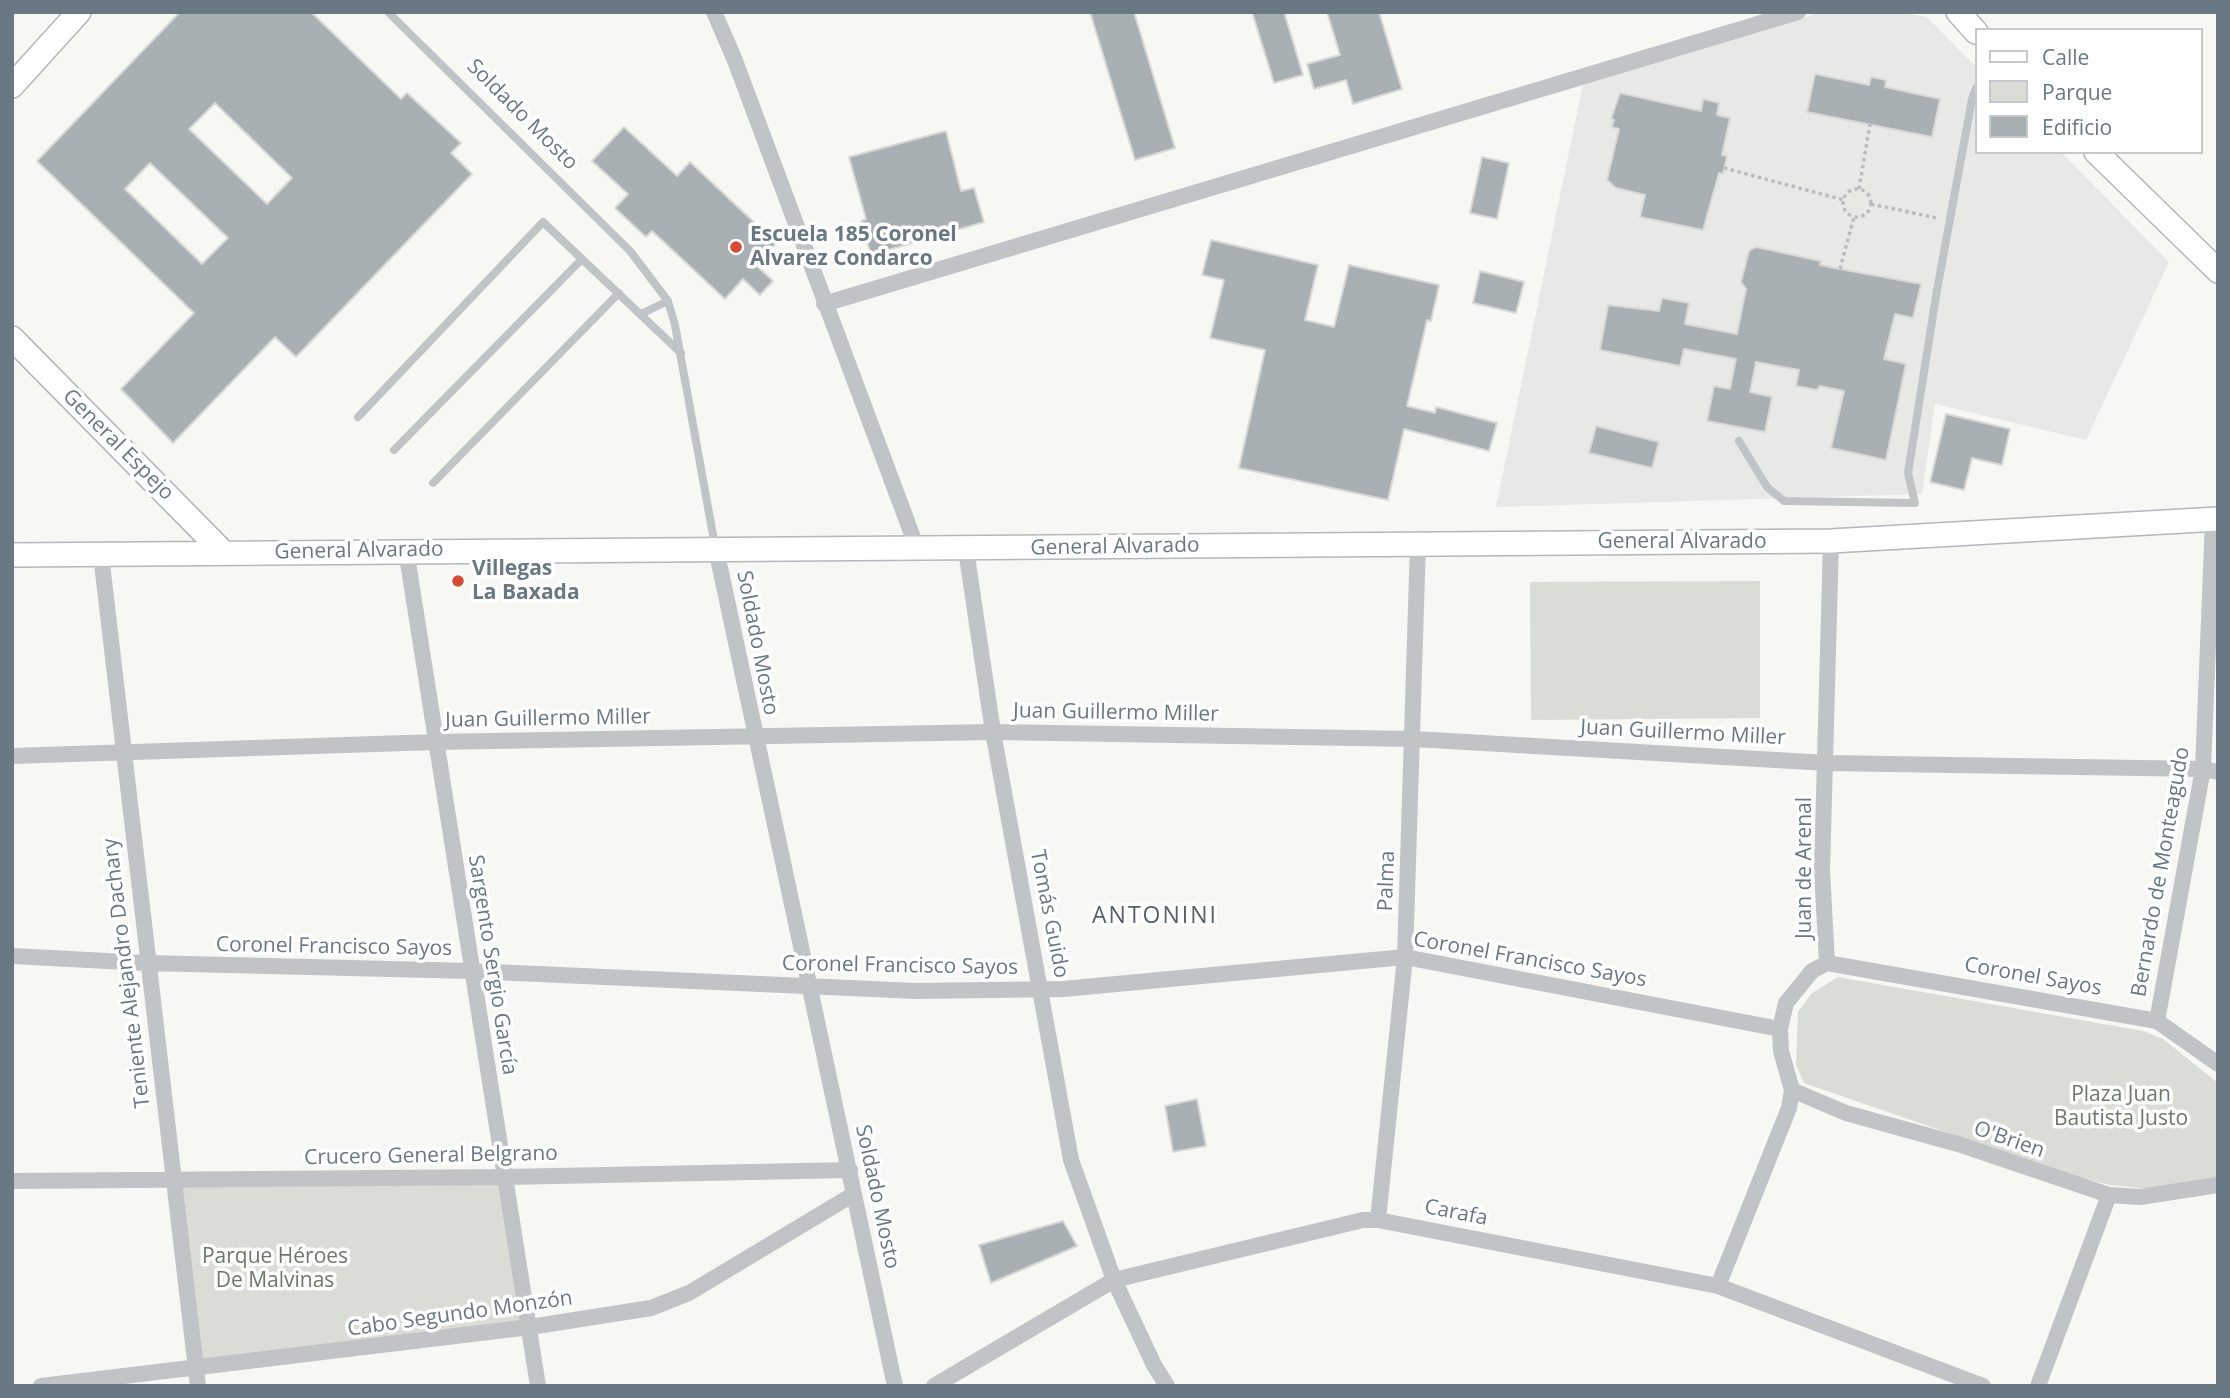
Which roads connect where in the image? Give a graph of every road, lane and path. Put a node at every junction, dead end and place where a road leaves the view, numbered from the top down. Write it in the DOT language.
graph roads {
  1 [pos="79,12"];
  2 [pos="388,12"];
  3 [pos="714,12"];
  4 [pos="1798,12"];
  5 [pos="1958,12"];
  6 [pos="1974,30"];
  7 [pos="12,86"];
  8 [pos="1974,98"];
  9 [pos="1870,124"];
  10 [pos="2098,154"];
  11 [pos="1724,168"];
  12 [pos="1859,189"];
  13 [pos="1844,200"];
  14 [pos="1871,204"];
  15 [pos="1854,216"];
  16 [pos="1950,221"];
  17 [pos="582,259"];
  18 [pos="1840,269"];
  19 [pos="2218,271"];
  20 [pos="619,293"];
  21 [pos="668,301"];
  22 [pos="824,304"];
  23 [pos="641,314"];
  24 [pos="12,338"];
  25 [pos="681,353"];
  26 [pos="358,417"];
  27 [pos="1739,441"];
  28 [pos="394,450"];
  29 [pos="433,483"];
  30 [pos="2215,520"];
  31 [pos="1831,541"];
  32 [pos="1418,542"];
  33 [pos="917,548"];
  34 [pos="716,549"];
  35 [pos="406,550"];
  36 [pos="966,550"];
  37 [pos="224,553"];
  38 [pos="12,555"];
  39 [pos="101,555"];
  40 [pos="993,732"];
  41 [pos="754,735"];
  42 [pos="1413,739"];
  43 [pos="436,742"];
  44 [pos="123,753"];
  45 [pos="12,756"];
  46 [pos="1827,763"];
  47 [pos="2210,770"];
  48 [pos="12,956"];
  49 [pos="1405,957"];
  50 [pos="1827,962"];
  51 [pos="146,963"];
  52 [pos="471,971"];
  53 [pos="812,987"];
  54 [pos="1042,990"];
  55 [pos="2157,1021"];
  56 [pos="1780,1029"];
  57 [pos="2218,1064"];
  58 [pos="1792,1090"];
  59 [pos="850,1170"];
  60 [pos="505,1177"];
  61 [pos="174,1180"];
  62 [pos="12,1181"];
  63 [pos="2218,1185"];
  64 [pos="854,1194"];
  65 [pos="2109,1195"];
  66 [pos="1378,1220"];
  67 [pos="1114,1280"];
  68 [pos="1718,1286"];
  69 [pos="530,1328"];
  70 [pos="197,1378"];
  71 [pos="41,1386"];
  72 [pos="538,1386"];
  73 [pos="895,1386"];
  74 [pos="934,1386"];
  75 [pos="1167,1386"];
  76 [pos="1983,1386"];
  77 [pos="2038,1386"];
  1 -- 7 [label="street"];
  2 -- 21 [label="lane, Soldado Mosto"];
  3 -- 22 [label="street"];
  4 -- 22 [label="street"];
  5 -- 6 [label="street"];
  8 -- 16 [label="lane"];
  9 -- 12 [label="path"];
  10 -- 19 [label="street"];
  11 -- 13 [label="path"];
  12 -- 13 [label="path"];
  12 -- 14 [label="path"];
  13 -- 15 [label="path"];
  14 -- 15 [label="path"];
  14 -- 16 [label="path"];
  15 -- 18 [label="path"];
  16 -- 27 [label="lane"];
  17 -- 20 [label="lane"];
  17 -- 26 [label="lane"];
  17 -- 28 [label="lane"];
  20 -- 23 [label="lane"];
  20 -- 29 [label="lane"];
  21 -- 23 [label="lane"];
  21 -- 25 [label="lane, Soldado Mosto"];
  22 -- 33 [label="street"];
  23 -- 25 [label="lane"];
  24 -- 37 [label="street, General Espejo"];
  25 -- 34 [label="lane, Soldado Mosto"];
  30 -- 31 [label="street, General Alvarado"];
  30 -- 47 [label="street, Bernardo de Monteagudo"];
  31 -- 32 [label="street, General Alvarado"];
  31 -- 46 [label="street, Juan de Arenal"];
  32 -- 36 [label="street, General Alvarado"];
  32 -- 42 [label="street, Palma"];
  33 -- 34 [label="street, General Alvarado"];
  33 -- 36 [label="street, General Alvarado"];
  34 -- 35 [label="street, General Alvarado"];
  34 -- 41 [label="street, Soldado Mosto"];
  35 -- 37 [label="street, General Alvarado"];
  35 -- 43 [label="street, Sargento Sergio García"];
  36 -- 40 [label="street, Tomás Guido"];
  37 -- 39 [label="street, General Alvarado"];
  38 -- 39 [label="street, General Alvarado"];
  39 -- 44 [label="street, Teniente Alejandro Dachary"];
  40 -- 41 [label="street, Juan Guillermo Miller"];
  40 -- 42 [label="street, Juan Guillermo Miller"];
  40 -- 54 [label="street, Tomás Guido"];
  41 -- 43 [label="street, Juan Guillermo Miller"];
  41 -- 53 [label="street, Soldado Mosto"];
  42 -- 46 [label="street, Juan Guillermo Miller"];
  42 -- 49 [label="street, Palma"];
  43 -- 44 [label="street, Juan Guillermo Miller"];
  43 -- 52 [label="street, Sargento Sergio García"];
  44 -- 45 [label="street, Juan Guillermo Miller"];
  44 -- 51 [label="street, Teniente Alejandro Dachary"];
  46 -- 47 [label="street, Juan Guillermo Miller"];
  46 -- 50 [label="street, Juan de Arenal"];
  47 -- 55 [label="street, Bernardo de Monteagudo"];
  48 -- 51 [label="street, Coronel Francisco Sayos"];
  49 -- 54 [label="street, Coronel Francisco Sayos"];
  49 -- 56 [label="street, Coronel Francisco Sayos"];
  49 -- 66 [label="street, Palma"];
  50 -- 55 [label="street, Coronel Sayos"];
  50 -- 56 [label="street, Juan de Arenal"];
  51 -- 52 [label="street, Coronel Francisco Sayos"];
  51 -- 61 [label="street, Teniente Alejandro Dachary"];
  52 -- 53 [label="street, Coronel Francisco Sayos"];
  52 -- 60 [label="street, Sargento Sergio García"];
  53 -- 54 [label="street, Coronel Francisco Sayos"];
  53 -- 59 [label="street, Soldado Mosto"];
  54 -- 67 [label="street, Tomás Guido"];
  55 -- 57 [label="street, Coronel Sayos"];
  56 -- 58 [label="street, Juan de Arenal"];
  58 -- 65 [label="street, O'Brien"];
  58 -- 68 [label="street"];
  59 -- 60 [label="street, Crucero General Belgrano"];
  59 -- 64 [label="street, Soldado Mosto"];
  60 -- 61 [label="street, Crucero General Belgrano"];
  60 -- 69 [label="street, Sargento Sergio García"];
  61 -- 62 [label="street, Crucero General Belgrano"];
  61 -- 70 [label="street, Teniente Alejandro Dachary"];
  63 -- 65 [label="street, O'Brien"];
  64 -- 69 [label="street, Cabo Segundo Monzón"];
  64 -- 73 [label="street, Soldado Mosto"];
  65 -- 77 [label="street"];
  66 -- 67 [label="street, Carafa"];
  66 -- 68 [label="street, Carafa"];
  67 -- 74 [label="street, Carafa"];
  67 -- 75 [label="street"];
  68 -- 76 [label="street, Carafa"];
  69 -- 70 [label="street, Cabo Segundo Monzón"];
  69 -- 72 [label="street, Sargento Sergio García"];
  70 -- 71 [label="street, Cabo Segundo Monzón"];
}
